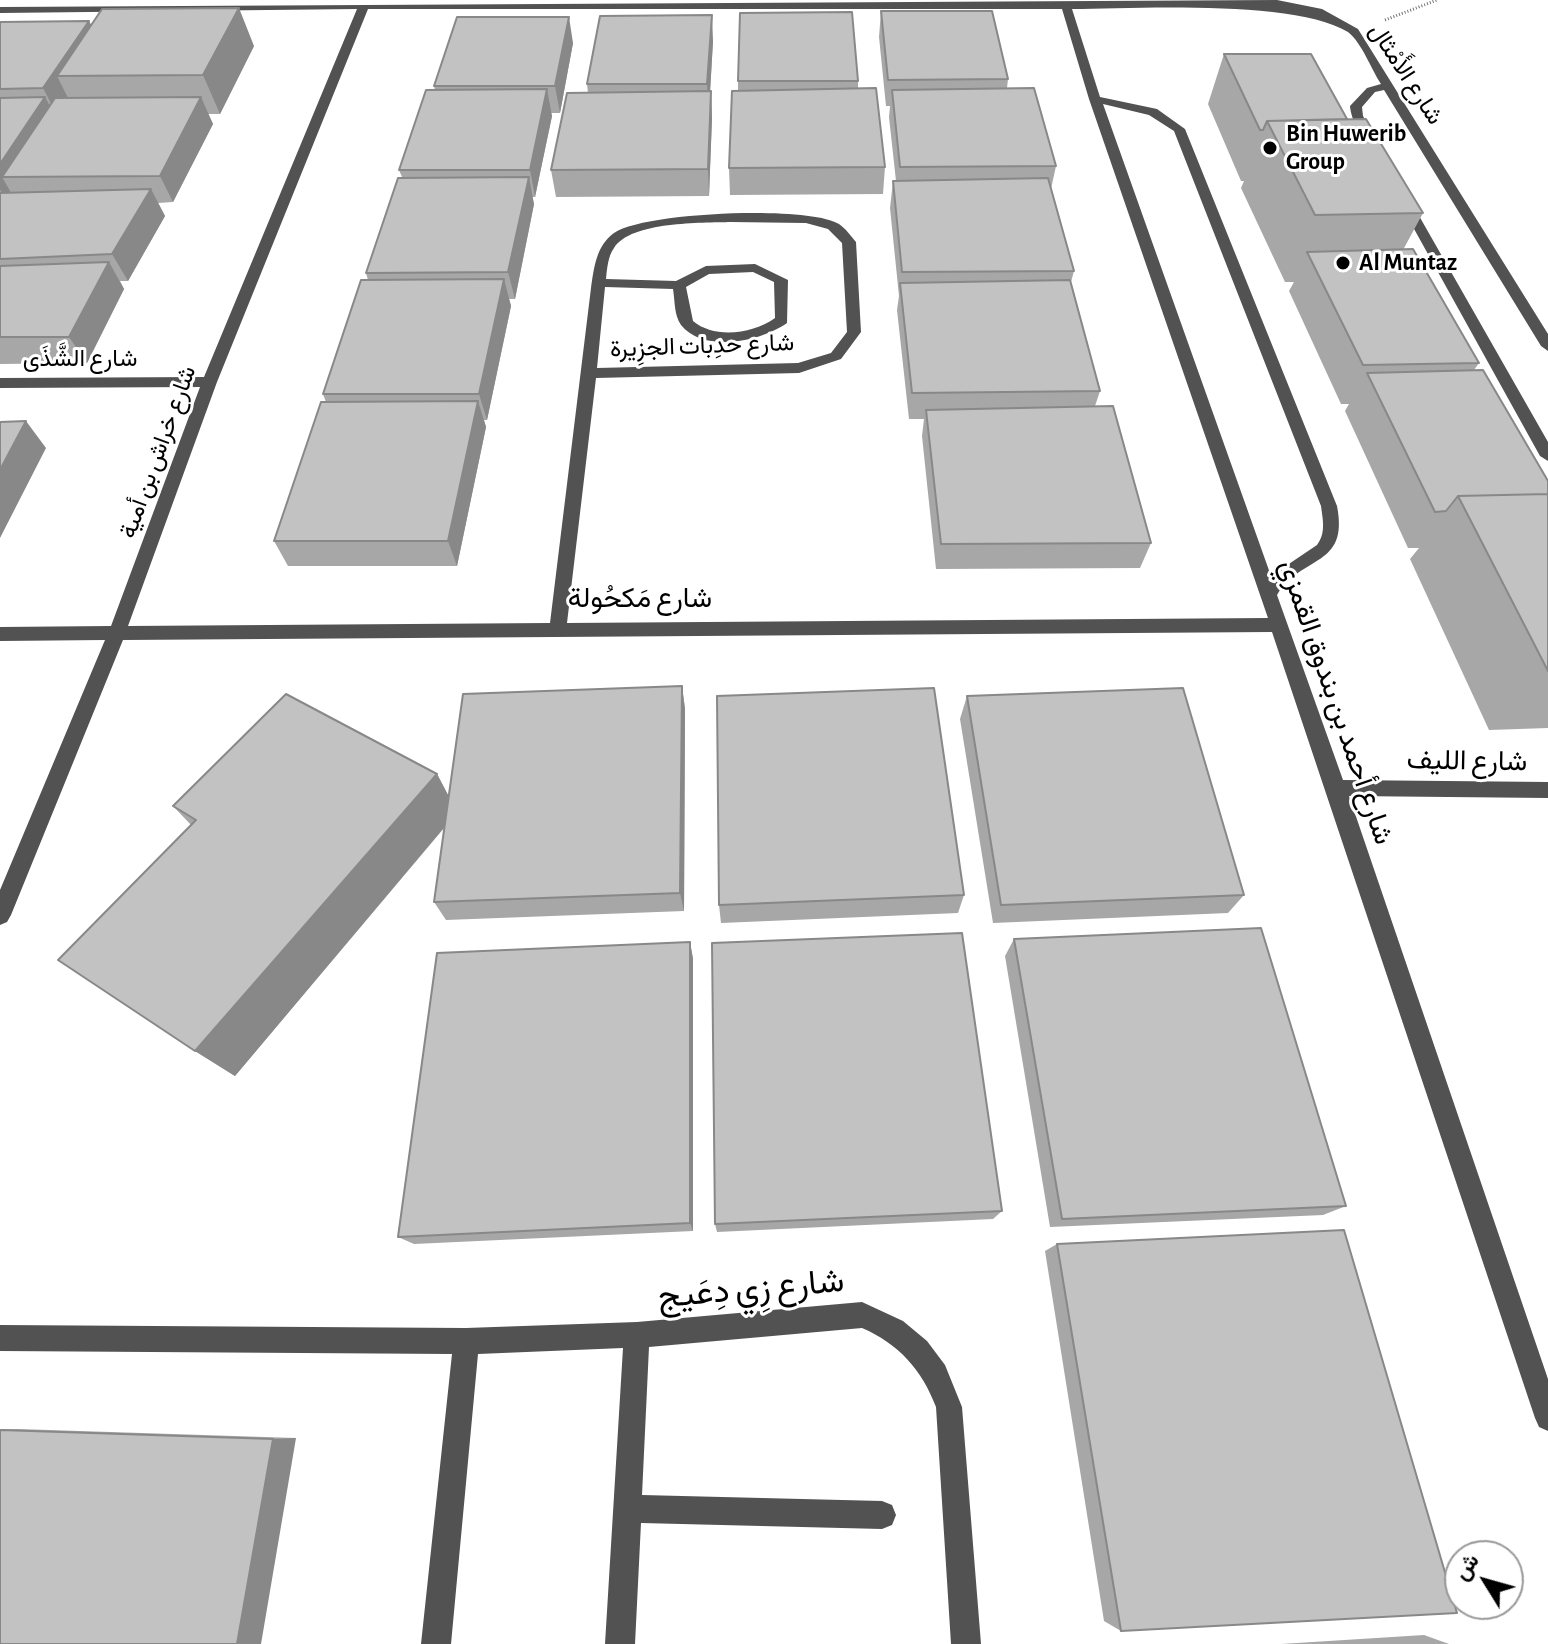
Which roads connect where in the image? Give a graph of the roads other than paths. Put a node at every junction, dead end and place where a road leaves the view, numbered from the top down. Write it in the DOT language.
graph roads {
  1 [pos="880,2"];
  2 [pos="1166,2"];
  3 [pos="364,6"];
  4 [pos="1066,6"];
  5 [pos="0,10"];
  6 [pos="1390,85"];
  7 [pos="1095,99"];
  8 [pos="1379,154"];
  9 [pos="1394,181"];
  10 [pos="600,283"];
  11 [pos="679,285"];
  12 [pos="1548,346"];
  13 [pos="589,373"];
  14 [pos="209,382"];
  15 [pos="0,383"];
  16 [pos="1548,456"];
  17 [pos="1269,593"];
  18 [pos="1279,625"];
  19 [pos="558,628"];
  20 [pos="117,633"];
  21 [pos="0,634"];
  22 [pos="1336,788"];
  23 [pos="1548,790"];
  24 [pos="0,915"];
  25 [pos="637,1335"];
  26 [pos="0,1338"];
  27 [pos="466,1341"];
  28 [pos="1548,1418"];
  29 [pos="627,1509"];
  30 [pos="882,1515"];
  31 [pos="436,1644"];
  32 [pos="620,1644"];
  33 [pos="966,1644"];
  1 -- 3 [label="street, شارع الأَمْثال"];
  1 -- 4 [label="street, شارع الأَمْثال"];
  2 -- 4 [label="street, شارع الأَمْثال"];
  2 -- 6 [label="street, شارع الأَمْثال"];
  3 -- 5 [label="street, شارع الأَمْثال"];
  3 -- 14 [label="street, شارع خراش بن أمية"];
  4 -- 7 [label="street, شارع أحمد بن بندوق القمزي"];
  6 -- 8 [label="street"];
  6 -- 12 [label="street, شارع الأَمْثال"];
  7 -- 17 [label="street, شارع أحمد بن بندوق القمزي"];
  7 -- 17 [label="street"];
  9 -- 16 [label="street"];
  10 -- 11 [label="street"];
  10 -- 13 [label="street, شارع حدِبات الجزِيرة"];
  10 -- 13 [label="street, شارع حدِبات الجزِيرة"];
  11 -- 11 [label="street"];
  13 -- 19 [label="street, شارع حدِبات الجزِيرة"];
  14 -- 15 [label="street, شارع الشَّذَى"];
  14 -- 20 [label="street, شارع خراش بن أمية"];
  17 -- 18 [label="street, شارع أحمد بن بندوق القمزي"];
  18 -- 19 [label="street, شارع مَكحُولة"];
  18 -- 22 [label="street, شارع أحمد بن بندوق القمزي"];
  19 -- 20 [label="street, شارع مَكحُولة"];
  20 -- 21 [label="street, شارع مَكحُولة"];
  20 -- 24 [label="street, شارع خراش بن أمية"];
  22 -- 23 [label="street, شارع الليف"];
  22 -- 28 [label="street, شارع أحمد بن بندوق القمزي"];
  25 -- 27 [label="street, شارع زِي دِعَيج"];
  25 -- 29 [label="street"];
  25 -- 33 [label="street, شارع زِي دِعَيج"];
  26 -- 27 [label="street, شارع زِي دِعَيج"];
  27 -- 31 [label="street"];
  29 -- 30 [label="street"];
  29 -- 32 [label="street"];
}
